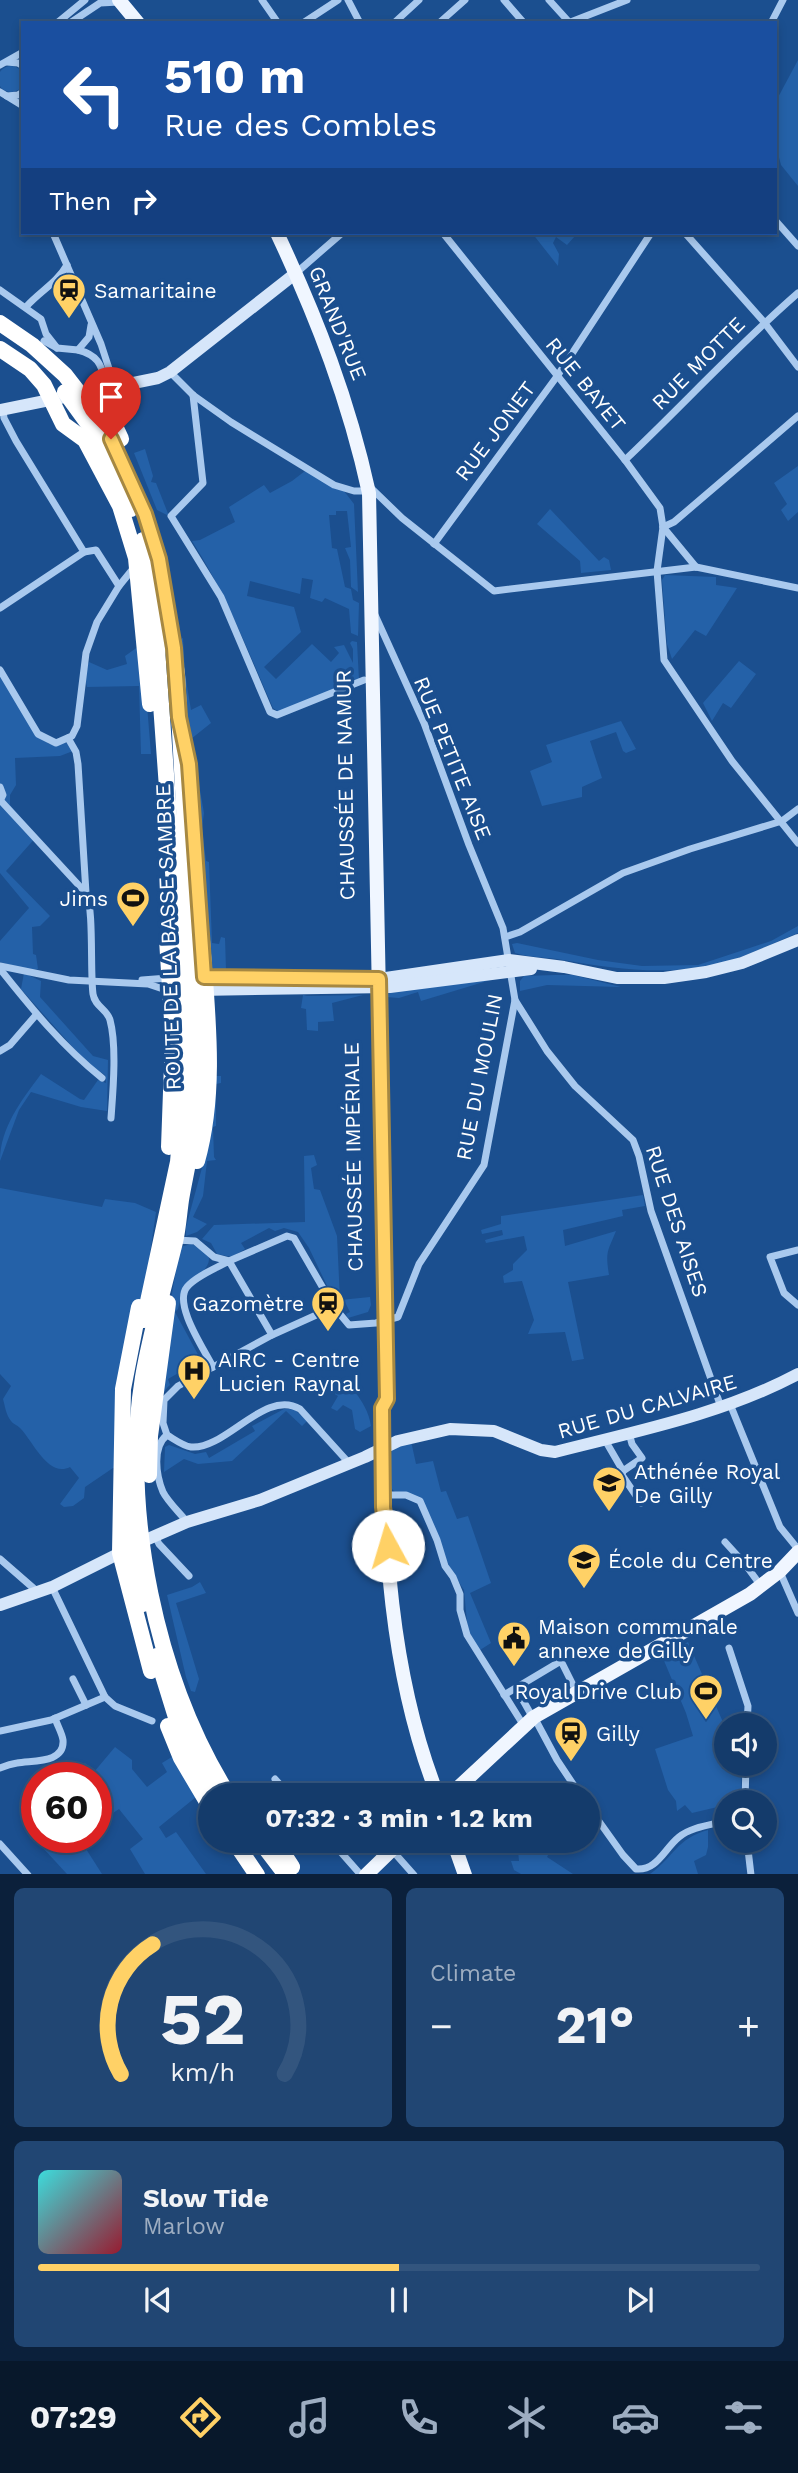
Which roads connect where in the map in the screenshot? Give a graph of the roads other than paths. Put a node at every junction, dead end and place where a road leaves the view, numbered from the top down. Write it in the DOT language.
graph roads {
  1 [pos="85,0"];
  2 [pos="262,0"];
  3 [pos="338,0"];
  4 [pos="348,0"];
  5 [pos="419,0"];
  6 [pos="465,0"];
  7 [pos="504,0"];
  8 [pos="549,0"];
  9 [pos="627,0"];
  10 [pos="783,0"];
  11 [pos="120,1"];
  12 [pos="93,3"];
  13 [pos="59,21"];
  14 [pos="72,21"];
  15 [pos="136,21"];
  16 [pos="277,21"];
  17 [pos="306,21"];
  18 [pos="359,21"];
  19 [pos="396,21"];
  20 [pos="441,21"];
  21 [pos="522,21"];
  22 [pos="571,21"];
  23 [pos="574,21"];
  24 [pos="772,21"];
  25 [pos="21,53"];
  26 [pos="3,63"];
  27 [pos="21,65"];
  28 [pos="21,93"];
  29 [pos="3,94"];
  30 [pos="21,105"];
  31 [pos="777,222"];
  32 [pos="54,235"];
  33 [pos="278,235"];
  34 [pos="340,235"];
  35 [pos="445,235"];
  36 [pos="650,235"];
  37 [pos="687,235"];
  38 [pos="798,246"];
  39 [pos="67,265"];
  40 [pos="296,273"];
  41 [pos="57,280"];
  42 [pos="75,285"];
  43 [pos="0,290"];
  44 [pos="798,293"];
  45 [pos="26,307"];
  46 [pos="0,311"];
  47 [pos="764,322"];
  48 [pos="0,323"];
  49 [pos="91,324"];
  50 [pos="0,336"];
  51 [pos="50,345"];
  52 [pos="0,349"];
  53 [pos="78,350"];
  54 [pos="798,367"];
  55 [pos="170,372"];
  56 [pos="558,375"];
  57 [pos="106,389"];
  58 [pos="193,395"];
  59 [pos="58,400"];
  60 [pos="1,410"];
  61 [pos="798,416"];
  62 [pos="625,460"];
  63 [pos="369,493"];
  64 [pos="663,527"];
  65 [pos="434,544"];
  66 [pos="84,552"];
  67 [pos="696,566"];
  68 [pos="132,570"];
  69 [pos="657,571"];
  70 [pos="798,577"];
  71 [pos="119,586"];
  72 [pos="795,586"];
  73 [pos="367,590"];
  74 [pos="154,606"];
  75 [pos="0,608"];
  76 [pos="371,625"];
  77 [pos="384,633"];
  78 [pos="174,648"];
  79 [pos="147,667"];
  80 [pos="0,670"];
  81 [pos="364,680"];
  82 [pos="150,706"];
  83 [pos="179,717"];
  84 [pos="68,738"];
  85 [pos="163,762"];
  86 [pos="0,787"];
  87 [pos="0,801"];
  88 [pos="798,809"];
  89 [pos="782,821"];
  90 [pos="798,843"];
  91 [pos="368,865"];
  92 [pos="86,893"];
  93 [pos="503,928"];
  94 [pos="378,937"];
  95 [pos="505,937"];
  96 [pos="798,940"];
  97 [pos="510,965"];
  98 [pos="0,968"];
  99 [pos="92,983"];
  100 [pos="375,983"];
  101 [pos="169,984"];
  102 [pos="204,984"];
  103 [pos="515,1000"];
  104 [pos="36,1015"];
  105 [pos="0,1051"];
  106 [pos="102,1078"];
  107 [pos="111,1118"];
  108 [pos="181,1201"];
  109 [pos="162,1230"];
  110 [pos="798,1250"];
  111 [pos="168,1251"];
  112 [pos="229,1261"];
  113 [pos="798,1305"];
  114 [pos="334,1307"];
  115 [pos="381,1322"];
  116 [pos="272,1335"];
  117 [pos="213,1367"];
  118 [pos="798,1374"];
  119 [pos="726,1405"];
  120 [pos="629,1433"];
  121 [pos="167,1434"];
  122 [pos="605,1440"];
  123 [pos="383,1447"];
  124 [pos="349,1463"];
  125 [pos="623,1471"];
  126 [pos="383,1501"];
  127 [pos="641,1503"];
  128 [pos="187,1522"];
  129 [pos="152,1537"];
  130 [pos="725,1542"];
  131 [pos="798,1550"];
  132 [pos="123,1552"];
  133 [pos="0,1559"];
  134 [pos="780,1572"];
  135 [pos="189,1576"];
  136 [pos="761,1586"];
  137 [pos="52,1587"];
  138 [pos="39,1593"];
  139 [pos="0,1605"];
  140 [pos="798,1613"];
  141 [pos="729,1648"];
  142 [pos="73,1679"];
  143 [pos="516,1688"];
  144 [pos="578,1694"];
  145 [pos="504,1695"];
  146 [pos="104,1697"];
  147 [pos="86,1705"];
  148 [pos="748,1713"];
  149 [pos="59,1717"];
  150 [pos="152,1721"];
  151 [pos="531,1721"];
  152 [pos="0,1731"];
  153 [pos="0,1768"];
  154 [pos="275,1779"];
  155 [pos="208,1783"];
  156 [pos="221,1783"];
  157 [pos="232,1783"];
  158 [pos="279,1783"];
  159 [pos="433,1783"];
  160 [pos="463,1783"];
  161 [pos="572,1783"];
  162 [pos="198,1787"];
  163 [pos="600,1823"];
  164 [pos="714,1824"];
  165 [pos="0,1844"];
  166 [pos="242,1853"];
  167 [pos="255,1853"];
  168 [pos="269,1853"];
  169 [pos="283,1853"];
  170 [pos="343,1853"];
  171 [pos="387,1853"];
  172 [pos="401,1853"];
  173 [pos="458,1853"];
  174 [pos="748,1853"];
  175 [pos="28,1874"];
  176 [pos="257,1874"];
  177 [pos="270,1874"];
  178 [pos="286,1874"];
  179 [pos="297,1874"];
  180 [pos="364,1874"];
  181 [pos="414,1874"];
  182 [pos="466,1874"];
  183 [pos="751,1874"];
  1 -- 13 [label="street"];
  2 -- 16 [label="street"];
  3 -- 17 [label="street"];
  4 -- 18 [label="street"];
  5 -- 19 [label="street"];
  6 -- 20 [label="street"];
  7 -- 21 [label="street"];
  8 -- 22 [label="street"];
  9 -- 23 [label="street"];
  10 -- 24 [label="street"];
  11 -- 12 [label="street"];
  11 -- 15 [label="main road"];
  12 -- 14 [label="street"];
  25 -- 26 [label="street"];
  26 -- 27 [label="street"];
  28 -- 29 [label="street"];
  29 -- 30 [label="street"];
  31 -- 38 [label="street"];
  32 -- 39 [label="street"];
  33 -- 40 [label="main road, GRAND'RUE"];
  34 -- 40 [label="street"];
  35 -- 56 [label="street, RUE BAYET"];
  36 -- 56 [label="street, RUE JONET"];
  37 -- 47 [label="street"];
  39 -- 41 [label="street"];
  39 -- 42 [label="street"];
  40 -- 55 [label="main road"];
  40 -- 63 [label="main road, GRAND'RUE"];
  41 -- 42 [label="street"];
  41 -- 45 [label="street"];
  42 -- 49 [label="street"];
  43 -- 45 [label="street"];
  44 -- 47 [label="street, RUE MOTTE"];
  45 -- 51 [label="street"];
  46 -- 51 [label="highway"];
  47 -- 54 [label="street"];
  47 -- 62 [label="street, RUE MOTTE"];
  48 -- 78 [label="highway, ROUTE DE LA BASSE SAMBRE"];
  49 -- 53 [label="street"];
  49 -- 57 [label="street"];
  50 -- 74 [label="highway, ROUTE DE LA BASSE SAMBRE"];
  51 -- 53 [label="street"];
  52 -- 59 [label="highway"];
  53 -- 57 [label="street"];
  55 -- 57 [label="main road"];
  55 -- 58 [label="street"];
  56 -- 62 [label="street, RUE BAYET"];
  56 -- 65 [label="street, RUE JONET"];
  57 -- 59 [label="main road"];
  57 -- 78 [label="highway"];
  58 -- 63 [label="street"];
  58 -- 81 [label="street"];
  59 -- 60 [label="main road"];
  59 -- 79 [label="highway"];
  60 -- 66 [label="street"];
  61 -- 64 [label="street"];
  62 -- 64 [label="street, RUE BAYET"];
  63 -- 65 [label="street"];
  63 -- 73 [label="main road, CHAUSSÉE DE NAMUR"];
  64 -- 67 [label="street"];
  64 -- 69 [label="street, RUE BAYET"];
  65 -- 69 [label="street"];
  66 -- 71 [label="street"];
  66 -- 75 [label="street"];
  67 -- 69 [label="street"];
  67 -- 72 [label="street"];
  68 -- 71 [label="street"];
  69 -- 89 [label="street, RUE BAYET"];
  70 -- 72 [label="street"];
  71 -- 84 [label="street"];
  73 -- 76 [label="main road, CHAUSSÉE DE NAMUR"];
  73 -- 76 [label="main road, CHAUSSÉE DE NAMUR"];
  73 -- 77 [label="street, RUE PETITE AISE"];
  73 -- 81 [label="main road, CHAUSSÉE DE NAMUR"];
  74 -- 79 [label="highway"];
  74 -- 85 [label="highway, ROUTE DE LA BASSE SAMBRE"];
  76 -- 77 [label="main road"];
  76 -- 94 [label="main road, CHAUSSÉE DE NAMUR"];
  77 -- 93 [label="street, RUE PETITE AISE"];
  78 -- 83 [label="highway, ROUTE DE LA BASSE SAMBRE"];
  79 -- 82 [label="highway"];
  80 -- 84 [label="street"];
  81 -- 91 [label="main road, CHAUSSÉE DE NAMUR"];
  82 -- 85 [label="highway"];
  82 -- 101 [label="highway"];
  83 -- 102 [label="highway"];
  83 -- 108 [label="highway, ROUTE DE LA BASSE SAMBRE"];
  84 -- 92 [label="street"];
  85 -- 109 [label="highway, ROUTE DE LA BASSE SAMBRE"];
  86 -- 87 [label="street"];
  87 -- 92 [label="street"];
  88 -- 89 [label="street"];
  89 -- 90 [label="street, RUE BAYET"];
  89 -- 95 [label="street"];
  91 -- 94 [label="main road"];
  91 -- 100 [label="main road, CHAUSSÉE DE NAMUR"];
  92 -- 99 [label="street"];
  93 -- 95 [label="street, RUE DU MOULIN"];
  94 -- 100 [label="main road, CHAUSSÉE DE NAMUR"];
  95 -- 97 [label="street, RUE DU MOULIN"];
  96 -- 97 [label="main road"];
  97 -- 100 [label="main road"];
  97 -- 103 [label="street, RUE DU MOULIN"];
  98 -- 99 [label="street"];
  98 -- 104 [label="street"];
  99 -- 101 [label="street"];
  99 -- 101 [label="street"];
  99 -- 107 [label="street"];
  100 -- 102 [label="main road"];
  100 -- 115 [label="main road, CHAUSSÉE IMPÉRIALE"];
  101 -- 102 [label="main road"];
  101 -- 109 [label="highway"];
  102 -- 108 [label="highway"];
  103 -- 115 [label="street, RUE DU MOULIN"];
  103 -- 119 [label="street, RUE DES AISES"];
  104 -- 105 [label="street"];
  104 -- 106 [label="street"];
  108 -- 111 [label="highway, ROUTE DE LA BASSE SAMBRE"];
  109 -- 111 [label="highway, ROUTE DE LA BASSE SAMBRE"];
  110 -- 113 [label="street"];
  111 -- 112 [label="street"];
  111 -- 129 [label="highway"];
  111 -- 132 [label="highway"];
  111 -- 155 [label="highway, ROUTE DE LA BASSE SAMBRE"];
  111 -- 156 [label="highway, ROUTE DE LA BASSE SAMBRE"];
  112 -- 114 [label="street"];
  112 -- 116 [label="street"];
  112 -- 117 [label="street"];
  114 -- 115 [label="street"];
  114 -- 116 [label="street"];
  115 -- 123 [label="main road, CHAUSSÉE IMPÉRIALE"];
  116 -- 117 [label="street"];
  117 -- 121 [label="street"];
  118 -- 119 [label="main road, RUE DU CALVAIRE"];
  119 -- 120 [label="main road, RUE DU CALVAIRE"];
  119 -- 131 [label="street, RUE DES AISES"];
  120 -- 122 [label="main road, RUE DU CALVAIRE"];
  120 -- 125 [label="street"];
  121 -- 124 [label="street"];
  121 -- 128 [label="street"];
  122 -- 123 [label="main road, RUE DU CALVAIRE"];
  122 -- 125 [label="street"];
  123 -- 124 [label="main road, RUE DU CALVAIRE"];
  123 -- 126 [label="main road, CHAUSSÉE IMPÉRIALE"];
  124 -- 128 [label="main road, RUE DU CALVAIRE"];
  125 -- 127 [label="street"];
  126 -- 145 [label="street"];
  126 -- 159 [label="main road, CHAUSSÉE IMPÉRIALE"];
  128 -- 129 [label="main road, RUE DU CALVAIRE"];
  129 -- 132 [label="main road, RUE DU CALVAIRE"];
  129 -- 135 [label="street"];
  129 -- 157 [label="highway"];
  130 -- 136 [label="street"];
  131 -- 134 [label="main road"];
  132 -- 137 [label="main road, RUE DU CALVAIRE"];
  132 -- 162 [label="highway"];
  133 -- 138 [label="street"];
  134 -- 136 [label="main road"];
  134 -- 140 [label="street"];
  136 -- 144 [label="main road"];
  137 -- 138 [label="main road, RUE DU CALVAIRE"];
  137 -- 146 [label="street"];
  138 -- 139 [label="main road, RUE DU CALVAIRE"];
  141 -- 148 [label="street"];
  142 -- 147 [label="street"];
  143 -- 144 [label="street"];
  143 -- 145 [label="street"];
  143 -- 151 [label="street"];
  144 -- 151 [label="main road"];
  145 -- 151 [label="street"];
  146 -- 147 [label="street"];
  146 -- 150 [label="street"];
  147 -- 149 [label="street"];
  149 -- 152 [label="street"];
  149 -- 153 [label="street"];
  151 -- 160 [label="main road"];
  151 -- 161 [label="street"];
  154 -- 158 [label="street"];
  163 -- 164 [label="street"];
  165 -- 175 [label="street"];
  166 -- 176 [label="highway"];
  167 -- 177 [label="highway"];
  168 -- 178 [label="highway"];
  169 -- 179 [label="highway"];
  170 -- 180 [label="street"];
  171 -- 180 [label="main road"];
  172 -- 181 [label="street"];
  173 -- 182 [label="main road"];
  174 -- 183 [label="street"];
}
